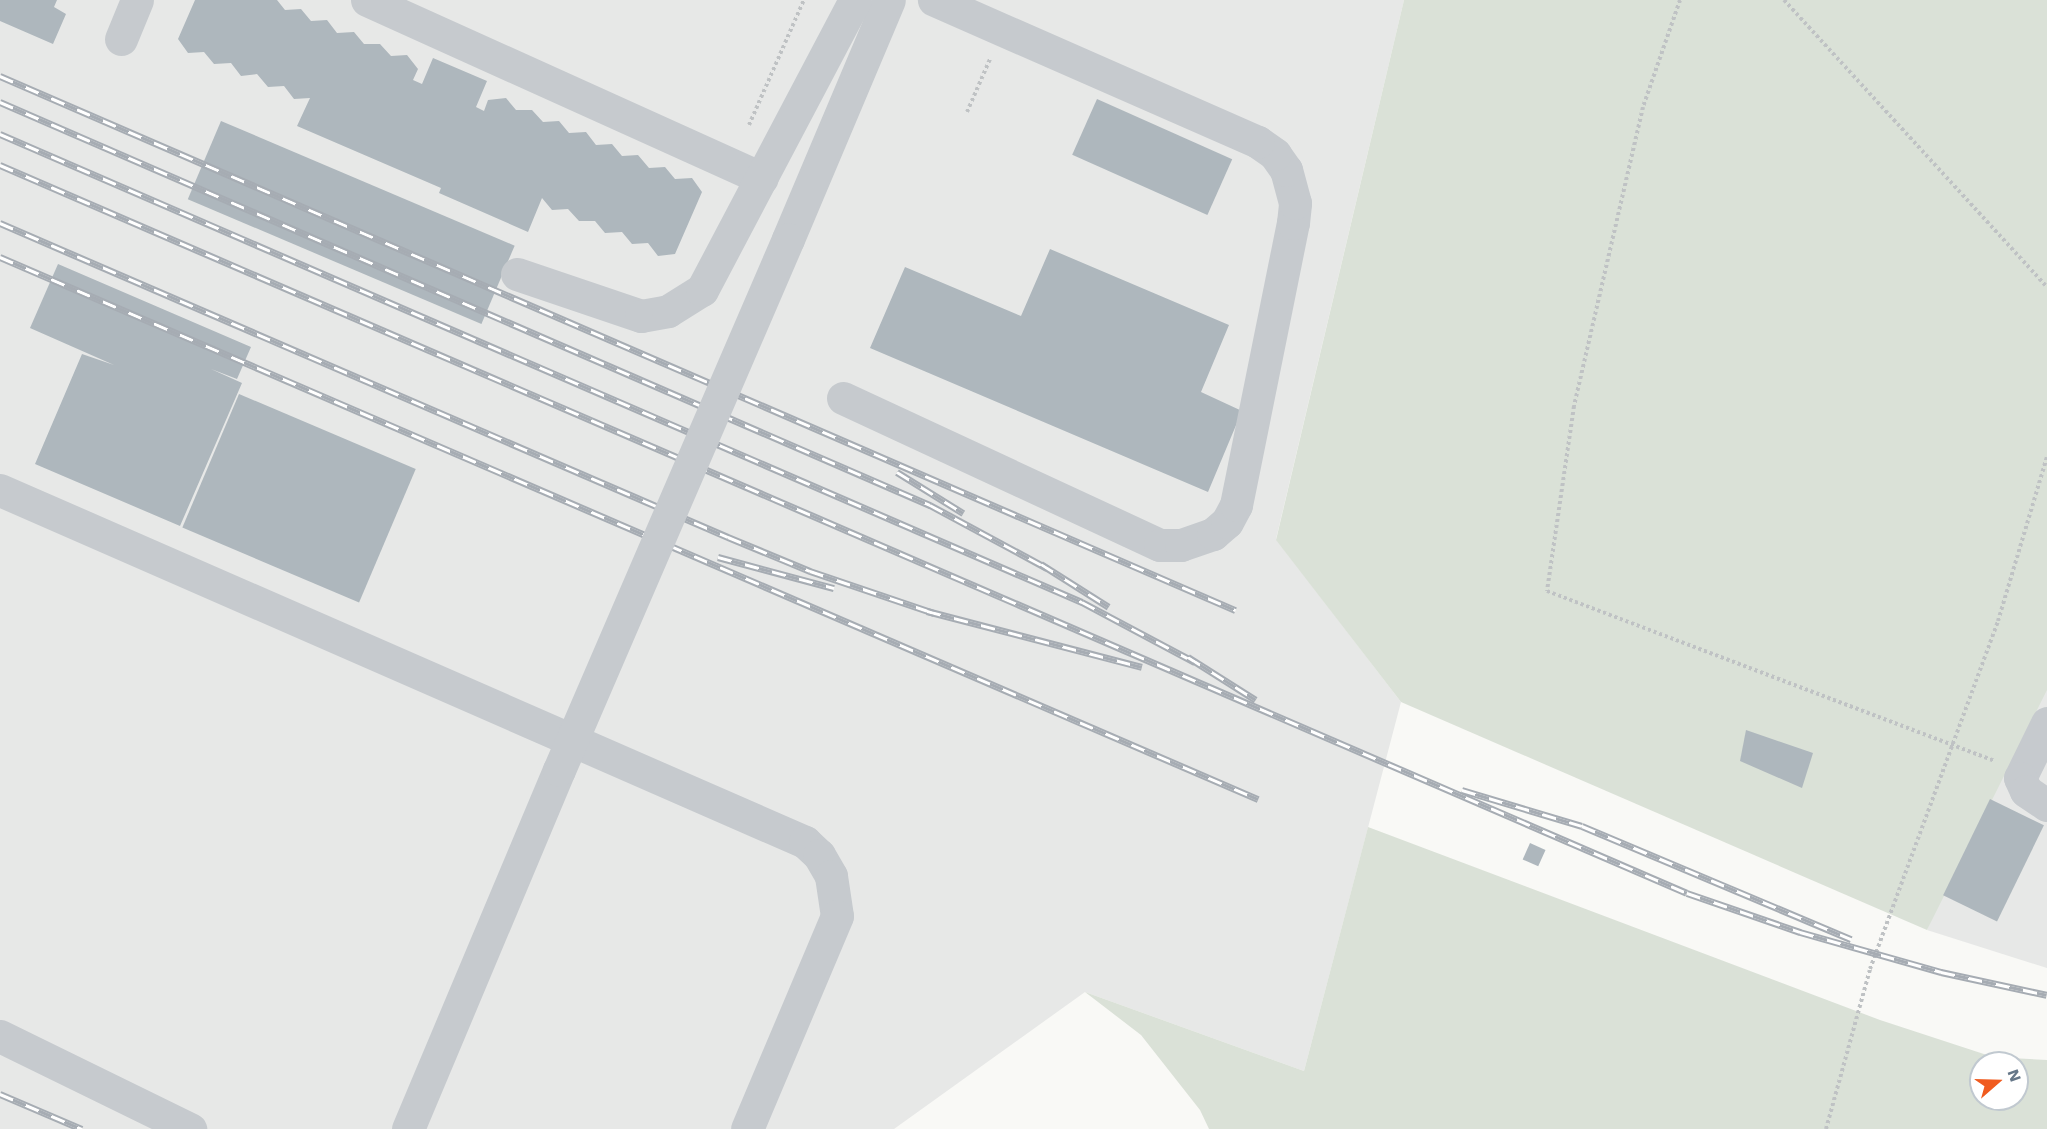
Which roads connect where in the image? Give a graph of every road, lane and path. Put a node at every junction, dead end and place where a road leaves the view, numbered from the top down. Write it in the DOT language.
graph roads {
  1 [pos="137,0"];
  2 [pos="366,0"];
  3 [pos="804,0"];
  4 [pos="855,0"];
  5 [pos="889,0"];
  6 [pos="934,0"];
  7 [pos="1680,0"];
  8 [pos="1784,0"];
  9 [pos="121,39"];
  10 [pos="995,47"];
  11 [pos="967,112"];
  12 [pos="732,164"];
  13 [pos="762,178"];
  14 [pos="517,274"];
  15 [pos="2047,287"];
  16 [pos="843,398"];
  17 [pos="2047,457"];
  18 [pos="0,490"];
  19 [pos="2047,723"];
  20 [pos="1952,748"];
  21 [pos="2022,770"];
  22 [pos="2047,805"];
  23 [pos="0,1036"];
  24 [pos="190,1129"];
  25 [pos="408,1129"];
  26 [pos="747,1129"];
  27 [pos="1826,1129"];
  1 -- 9 [label="lane"];
  2 -- 12 [label="lane"];
  3 -- 12 [label="path"];
  4 -- 13 [label="lane"];
  5 -- 25 [label="lane, bridge"];
  6 -- 16 [label="lane"];
  7 -- 20 [label="path"];
  8 -- 15 [label="path"];
  10 -- 11 [label="path"];
  12 -- 13 [label="lane"];
  13 -- 14 [label="lane"];
  17 -- 20 [label="path"];
  18 -- 26 [label="lane"];
  19 -- 21 [label="lane"];
  20 -- 21 [label="path"];
  20 -- 27 [label="path"];
  21 -- 22 [label="lane"];
  23 -- 24 [label="lane"];
}
